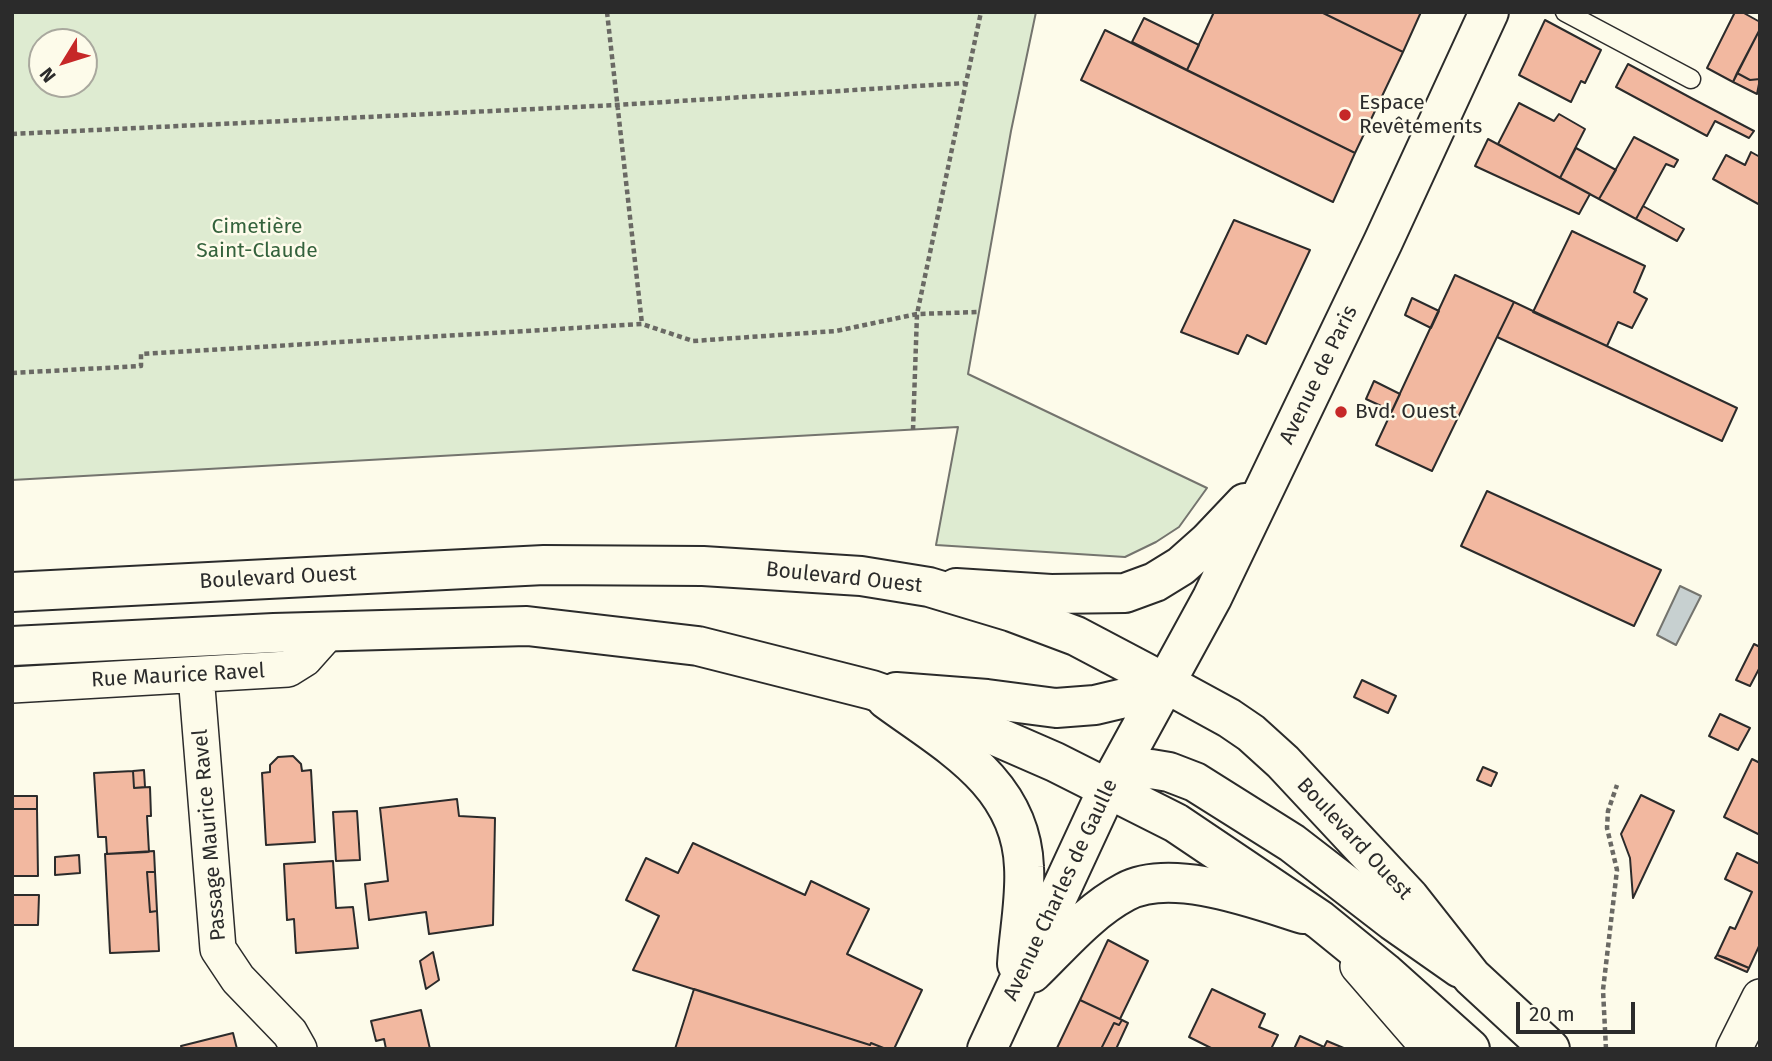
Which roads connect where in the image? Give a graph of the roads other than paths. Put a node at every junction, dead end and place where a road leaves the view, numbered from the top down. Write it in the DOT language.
graph roads {
  1 [pos="1489,12"];
  2 [pos="1565,12"];
  3 [pos="1691,79"];
  4 [pos="1272,473"];
  5 [pos="929,587"];
  6 [pos="12,592"];
  7 [pos="328,631"];
  8 [pos="12,646"];
  9 [pos="196,675"];
  10 [pos="1165,682"];
  11 [pos="12,685"];
  12 [pos="873,690"];
  13 [pos="1137,733"];
  14 [pos="1108,789"];
  15 [pos="1320,920"];
  16 [pos="1472,977"];
  17 [pos="1015,989"];
  18 [pos="1760,996"];
  19 [pos="299,1049"];
  20 [pos="987,1049"];
  21 [pos="1430,1049"];
  22 [pos="1470,1049"];
  23 [pos="1549,1049"];
  24 [pos="1734,1049"];
  1 -- 4 [label="main road, Avenue de Paris"];
  2 -- 3 [label="lane"];
  4 -- 5 [label="main road"];
  4 -- 10 [label="main road, Avenue de Paris"];
  5 -- 6 [label="main road, Boulevard Ouest"];
  5 -- 10 [label="main road, Boulevard Ouest"];
  7 -- 8 [label="main road"];
  7 -- 9 [label="street, Rue Maurice Ravel"];
  7 -- 12 [label="main road"];
  9 -- 11 [label="street, Rue Maurice Ravel"];
  9 -- 19 [label="street, Passage Maurice Ravel"];
  10 -- 12 [label="main road"];
  10 -- 13 [label="main road, Avenue de Paris"];
  10 -- 16 [label="main road, Boulevard Ouest"];
  12 -- 14 [label="main road"];
  12 -- 17 [label="main road"];
  13 -- 14 [label="main road, Avenue Charles de Gaulle"];
  14 -- 15 [label="main road"];
  14 -- 16 [label="main road"];
  14 -- 17 [label="main road, Avenue Charles de Gaulle"];
  15 -- 17 [label="main road"];
  15 -- 21 [label="street"];
  15 -- 22 [label="main road"];
  16 -- 23 [label="main road, Boulevard Ouest"];
  17 -- 20 [label="main road, Avenue Charles de Gaulle"];
  18 -- 24 [label="street"];
}
